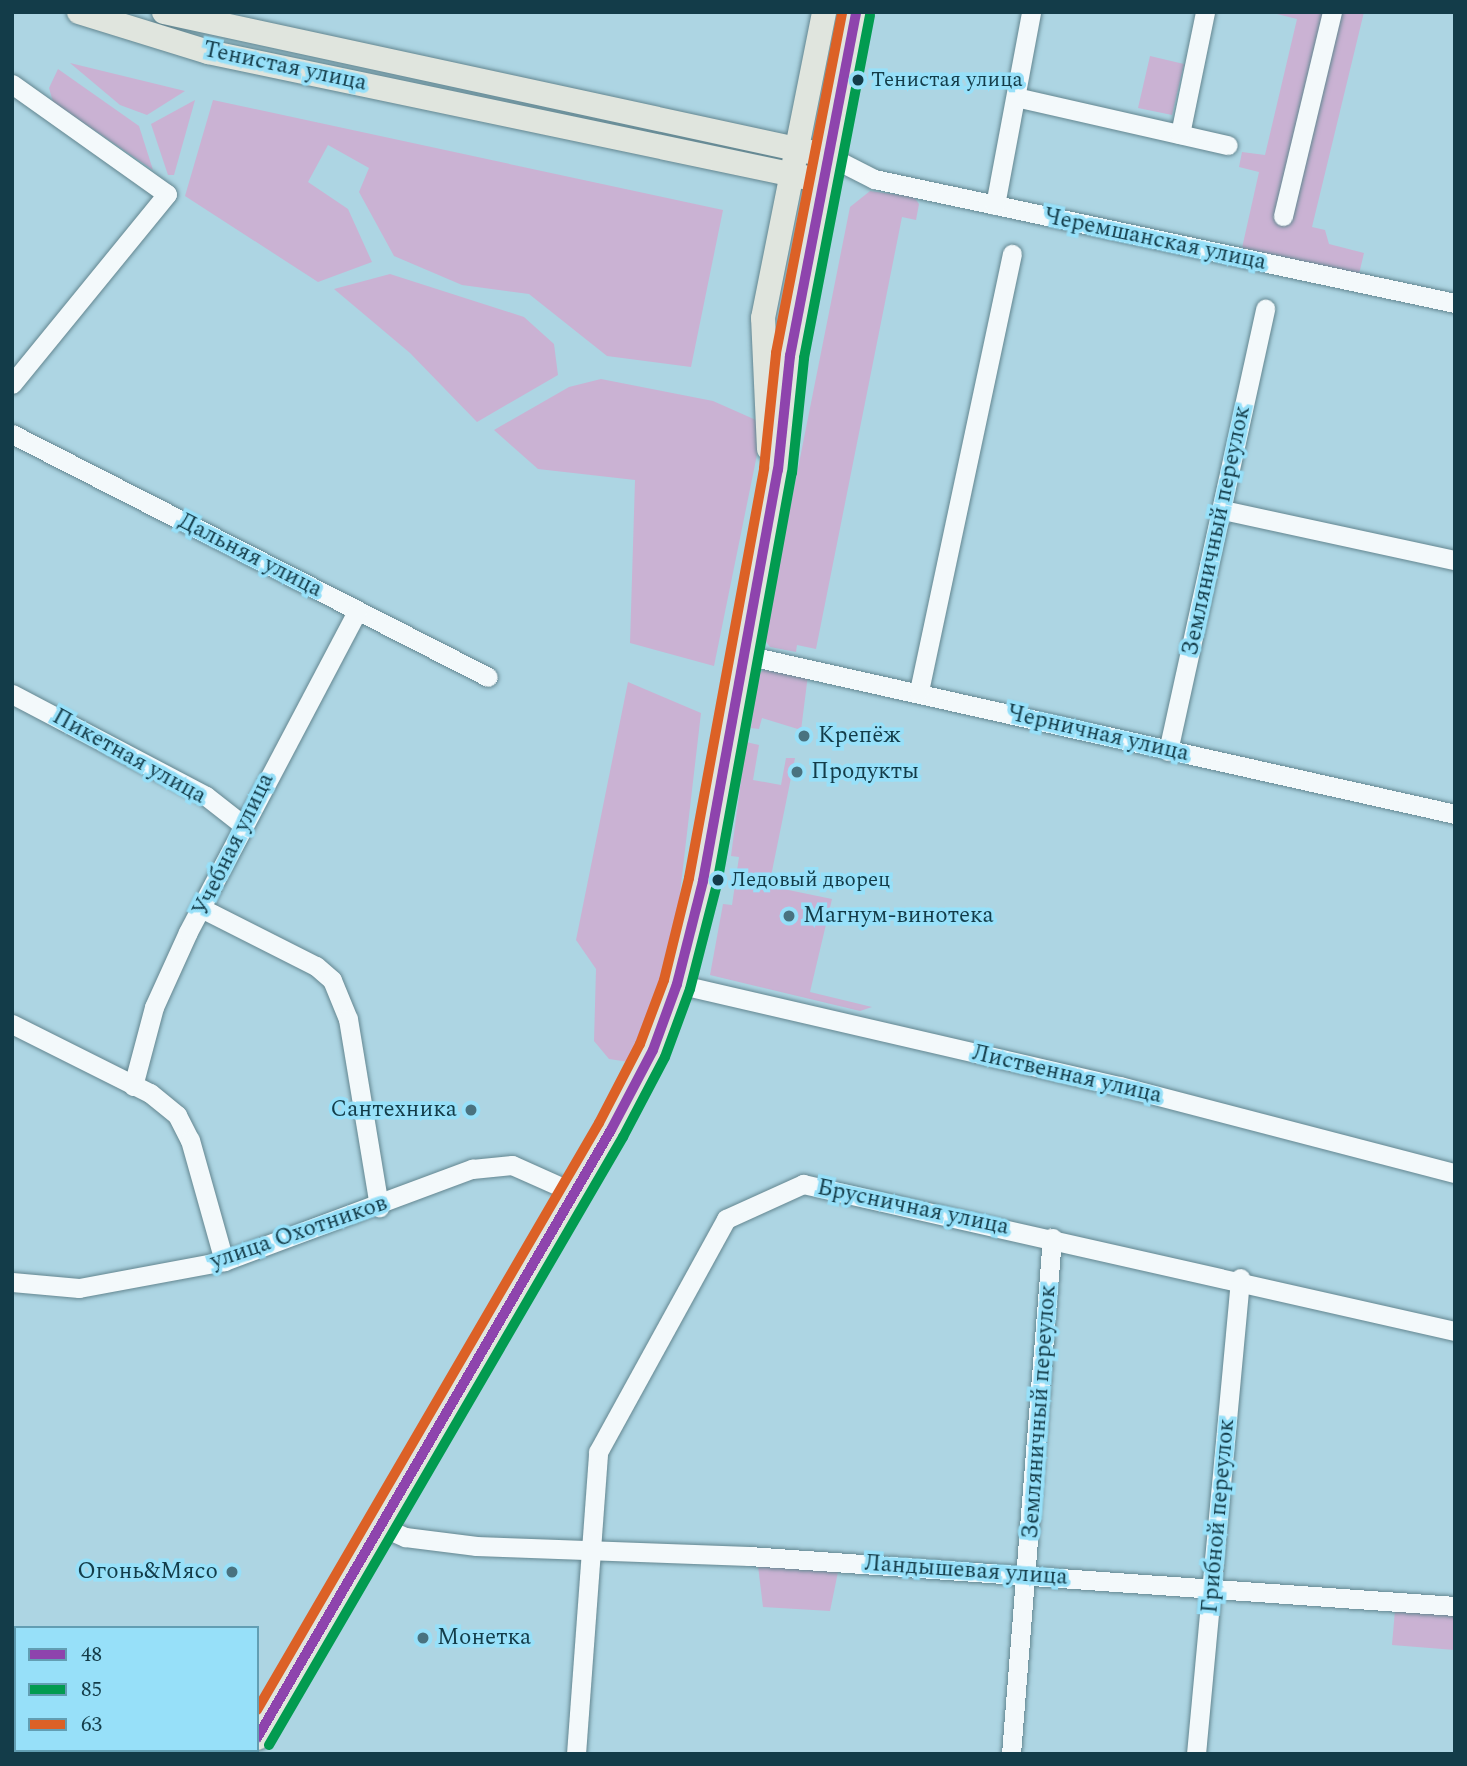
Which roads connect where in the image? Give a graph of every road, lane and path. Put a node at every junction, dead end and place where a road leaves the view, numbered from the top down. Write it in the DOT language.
graph roads {
  1 [pos="79,12"];
  2 [pos="164,12"];
  3 [pos="824,12"];
  4 [pos="856,12"];
  5 [pos="1031,12"];
  6 [pos="1205,12"];
  7 [pos="1332,12"];
  8 [pos="12,85"];
  9 [pos="1016,97"];
  10 [pos="1180,134"];
  11 [pos="1228,145"];
  12 [pos="798,149"];
  13 [pos="829,156"];
  14 [pos="792,174"];
  15 [pos="856,174"];
  16 [pos="823,181"];
  17 [pos="995,205"];
  18 [pos="1283,216"];
  19 [pos="1012,254"];
  20 [pos="1455,303"];
  21 [pos="1265,309"];
  22 [pos="12,384"];
  23 [pos="12,434"];
  24 [pos="768,509"];
  25 [pos="1223,510"];
  26 [pos="1455,560"];
  27 [pos="357,612"];
  28 [pos="741,654"];
  29 [pos="488,677"];
  30 [pos="919,691"];
  31 [pos="12,694"];
  32 [pos="1168,751"];
  33 [pos="1455,814"];
  34 [pos="243,825"];
  35 [pos="205,910"];
  36 [pos="677,984"];
  37 [pos="12,1024"];
  38 [pos="133,1086"];
  39 [pos="1455,1173"];
  40 [pos="575,1193"];
  41 [pos="379,1208"];
  42 [pos="1052,1238"];
  43 [pos="224,1261"];
  44 [pos="1240,1278"];
  45 [pos="12,1282"];
  46 [pos="1455,1331"];
  47 [pos="378,1525"];
  48 [pos="590,1551"];
  49 [pos="1029,1577"];
  50 [pos="1213,1587"];
  51 [pos="1455,1606"];
  52 [pos="259,1734"];
  53 [pos="576,1754"];
  54 [pos="1011,1754"];
  55 [pos="1196,1754"];
  1 -- 14 [label="main road, Тенистая улица"];
  2 -- 12 [label="main road, Тенистая улица"];
  3 -- 12 [label="main road"];
  4 -- 13 [label="main road"];
  5 -- 9 [label="street"];
  6 -- 10 [label="street"];
  7 -- 18 [label="street"];
  8 -- 22 [label="street"];
  9 -- 10 [label="street"];
  9 -- 17 [label="street"];
  10 -- 11 [label="street"];
  12 -- 13 [label="main road, Тенистая улица"];
  12 -- 14 [label="main road"];
  13 -- 15 [label="street, Черемшанская улица"];
  13 -- 16 [label="main road"];
  14 -- 16 [label="main road, Тенистая улица"];
  14 -- 24 [label="main road"];
  15 -- 16 [label="street, Черемшанская улица"];
  15 -- 17 [label="street, Черемшанская улица"];
  16 -- 24 [label="main road"];
  17 -- 20 [label="street, Черемшанская улица"];
  19 -- 30 [label="street"];
  21 -- 25 [label="street, Земляничный переулок"];
  23 -- 27 [label="street, Дальняя улица"];
  24 -- 28 [label="main road"];
  25 -- 26 [label="street"];
  25 -- 32 [label="street, Земляничный переулок"];
  27 -- 29 [label="street, Дальняя улица"];
  27 -- 34 [label="street, Учебная улица"];
  28 -- 30 [label="street, Черничная улица"];
  28 -- 36 [label="main road"];
  30 -- 32 [label="street, Черничная улица"];
  31 -- 34 [label="street, Пикетная улица"];
  32 -- 33 [label="street, Черничная улица"];
  34 -- 35 [label="street, Учебная улица"];
  35 -- 38 [label="street, Учебная улица"];
  35 -- 41 [label="street"];
  36 -- 39 [label="street, Лиственная улица"];
  36 -- 40 [label="main road"];
  37 -- 38 [label="street"];
  38 -- 43 [label="street"];
  40 -- 41 [label="street, улица Охотников"];
  40 -- 47 [label="main road"];
  41 -- 43 [label="street, улица Охотников"];
  42 -- 44 [label="street, Брусничная улица"];
  42 -- 48 [label="street, Брусничная улица"];
  42 -- 49 [label="street, Земляничный переулок"];
  43 -- 45 [label="street, улица Охотников"];
  44 -- 46 [label="street, Брусничная улица"];
  44 -- 50 [label="street, Грибной переулок"];
  47 -- 48 [label="street, Ландышевая улица"];
  47 -- 52 [label="main road"];
  48 -- 49 [label="street, Ландышевая улица"];
  48 -- 53 [label="street, Брусничная улица"];
  49 -- 50 [label="street, Ландышевая улица"];
  49 -- 54 [label="street, Земляничный переулок"];
  50 -- 51 [label="street, Ландышевая улица"];
  50 -- 55 [label="street, Грибной переулок"];
}
